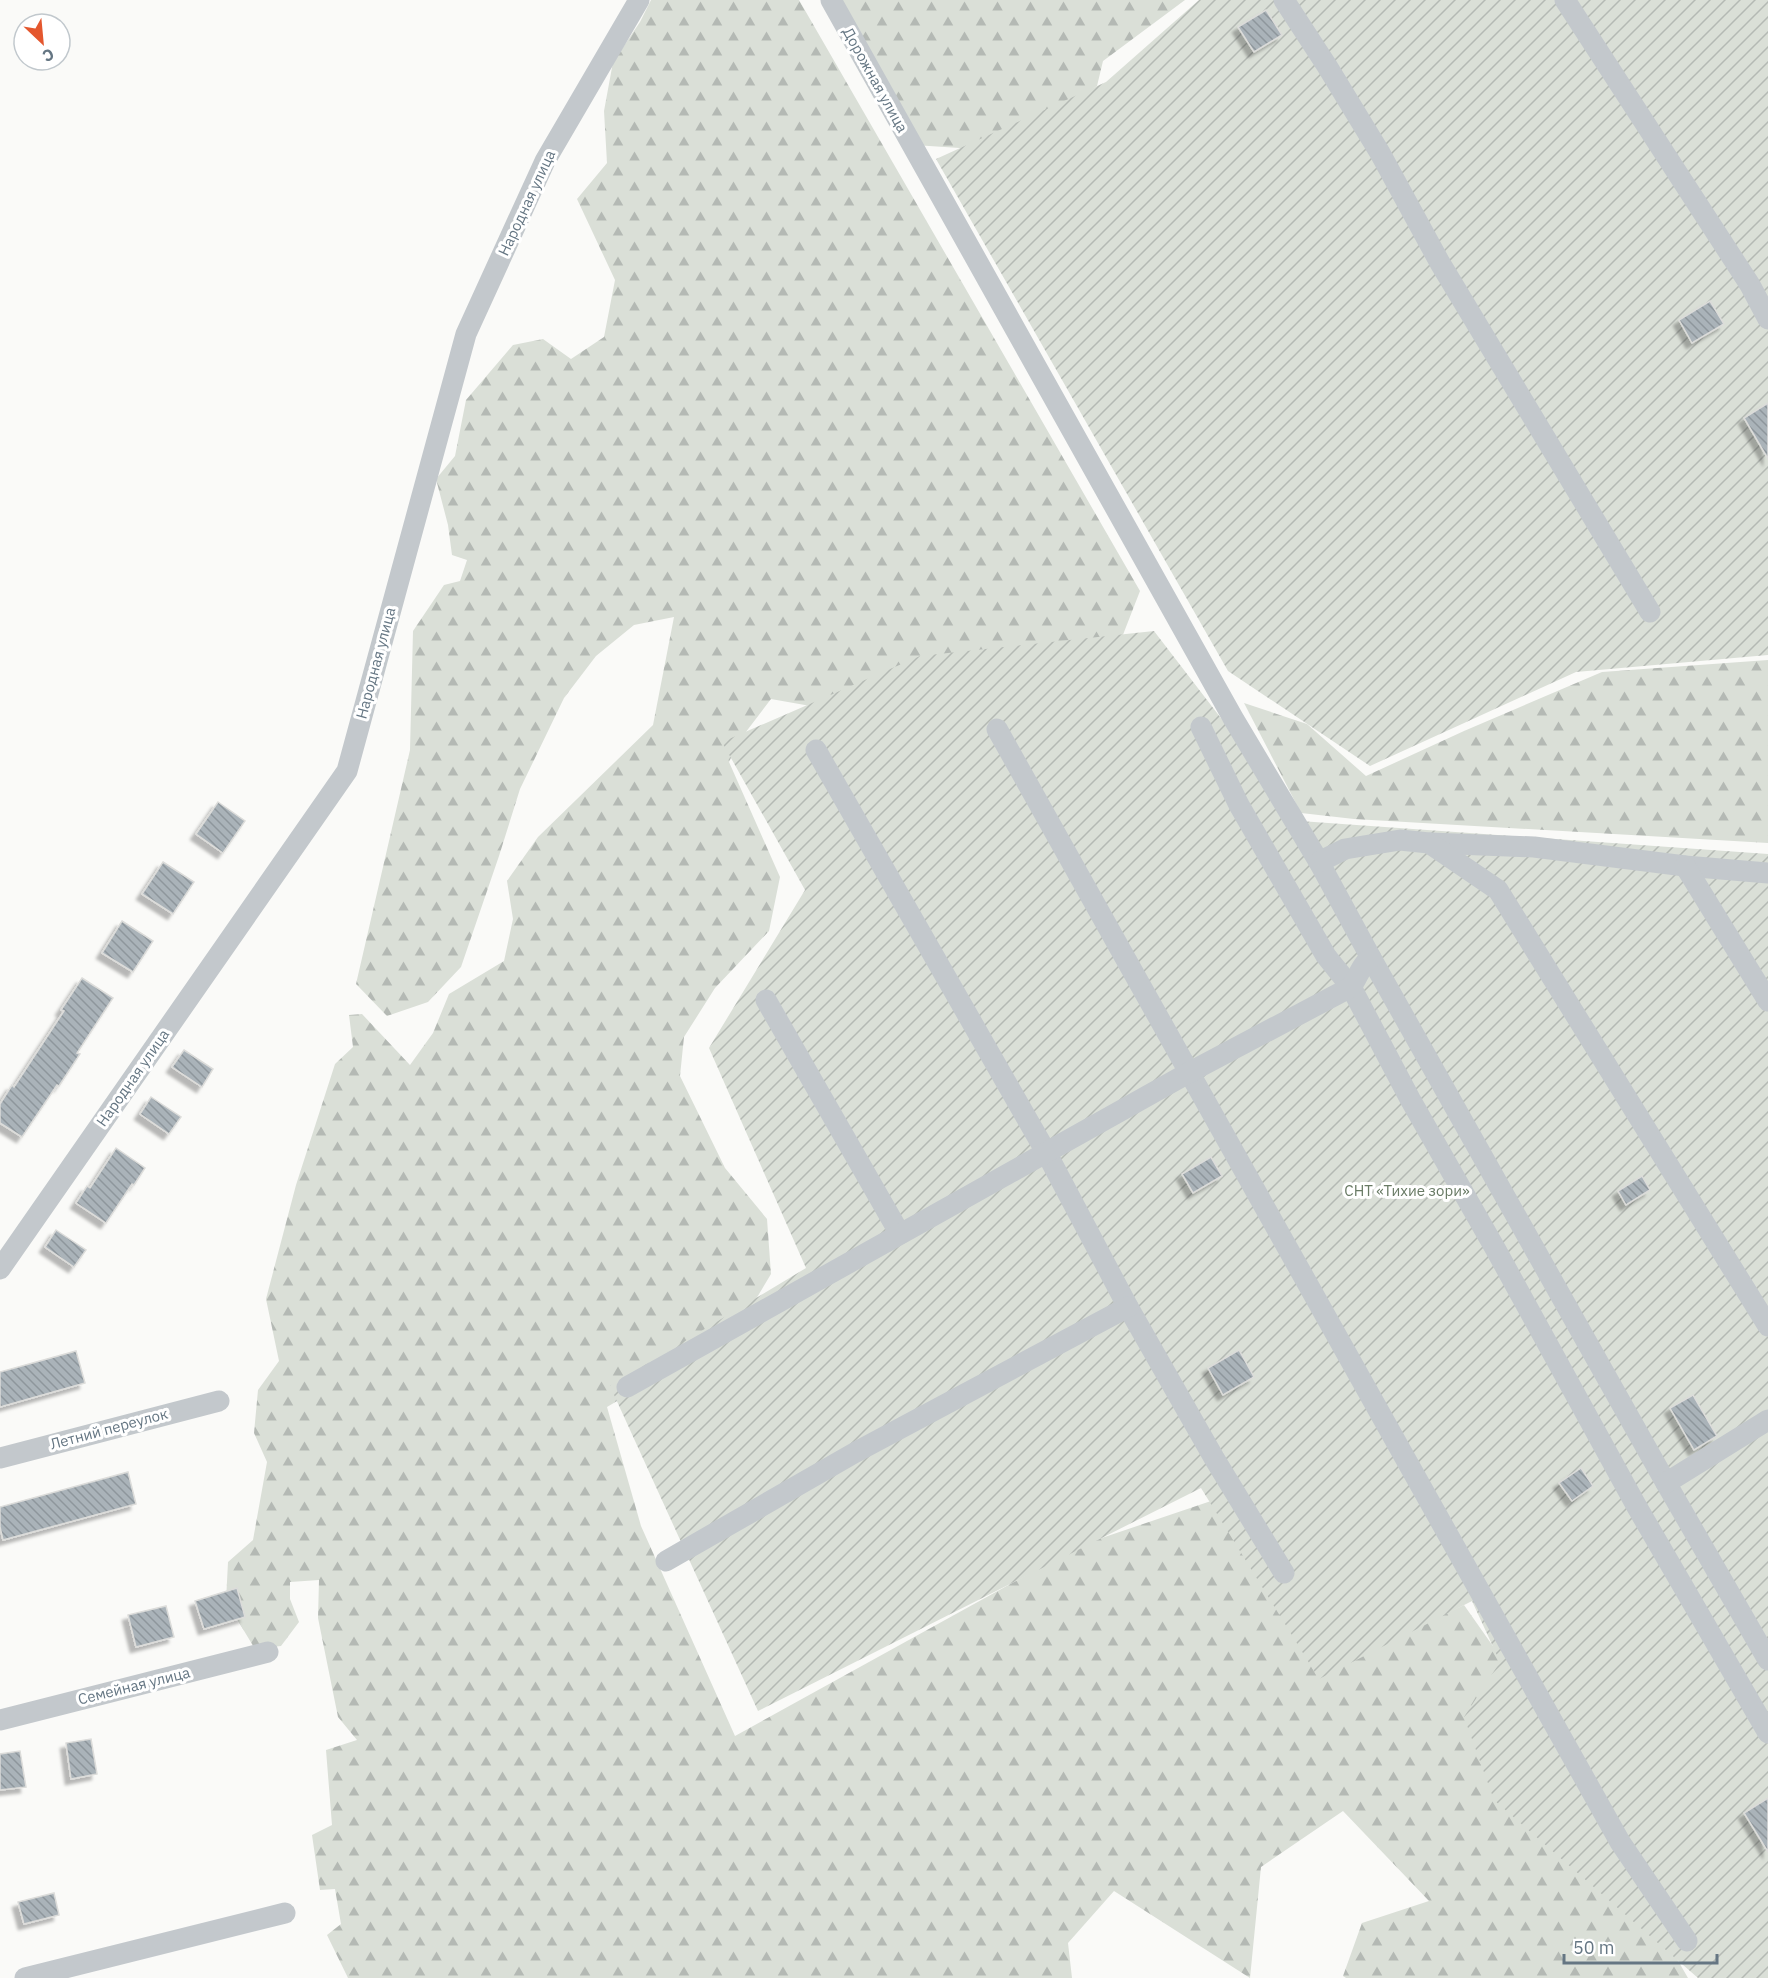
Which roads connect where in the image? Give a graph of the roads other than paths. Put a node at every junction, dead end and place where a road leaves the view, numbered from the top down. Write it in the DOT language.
graph roads {
  1 [pos="639,0"];
  2 [pos="831,0"];
  3 [pos="1284,0"];
  4 [pos="1565,0"];
  5 [pos="1768,319"];
  6 [pos="1650,612"];
  7 [pos="1201,728"];
  8 [pos="997,729"];
  9 [pos="816,750"];
  10 [pos="1429,843"];
  11 [pos="1319,862"];
  12 [pos="1685,866"];
  13 [pos="1768,873"];
  14 [pos="1371,958"];
  15 [pos="1350,987"];
  16 [pos="766,1000"];
  17 [pos="1768,1001"];
  18 [pos="1190,1072"];
  19 [pos="1046,1152"];
  20 [pos="900,1234"];
  21 [pos="0,1269"];
  22 [pos="1128,1307"];
  23 [pos="1768,1326"];
  24 [pos="627,1387"];
  25 [pos="219,1401"];
  26 [pos="1768,1420"];
  27 [pos="0,1458"];
  28 [pos="1666,1483"];
  29 [pos="666,1561"];
  30 [pos="1284,1573"];
  31 [pos="268,1652"];
  32 [pos="1768,1660"];
  33 [pos="0,1720"];
  34 [pos="1768,1733"];
  35 [pos="285,1913"];
  36 [pos="1687,1941"];
  37 [pos="25,1978"];
  1 -- 21 [label="street, Народная улица"];
  2 -- 11 [label="street, Дорожная улица"];
  3 -- 6 [label="street"];
  4 -- 5 [label="street"];
  7 -- 15 [label="street"];
  8 -- 18 [label="street"];
  9 -- 19 [label="street"];
  10 -- 11 [label="street"];
  10 -- 12 [label="street"];
  10 -- 23 [label="street"];
  11 -- 14 [label="street, Дорожная улица"];
  12 -- 13 [label="street"];
  12 -- 17 [label="street"];
  14 -- 15 [label="street"];
  14 -- 28 [label="street, Дорожная улица"];
  15 -- 18 [label="street"];
  15 -- 34 [label="street"];
  16 -- 20 [label="street"];
  18 -- 19 [label="street"];
  18 -- 36 [label="street"];
  19 -- 20 [label="street"];
  19 -- 22 [label="street"];
  20 -- 24 [label="street"];
  22 -- 29 [label="street"];
  22 -- 30 [label="street"];
  25 -- 27 [label="street, Летний переулок"];
  26 -- 28 [label="street"];
  28 -- 32 [label="street, Дорожная улица"];
  31 -- 33 [label="street, Семейная улица"];
  35 -- 37 [label="street"];
}
